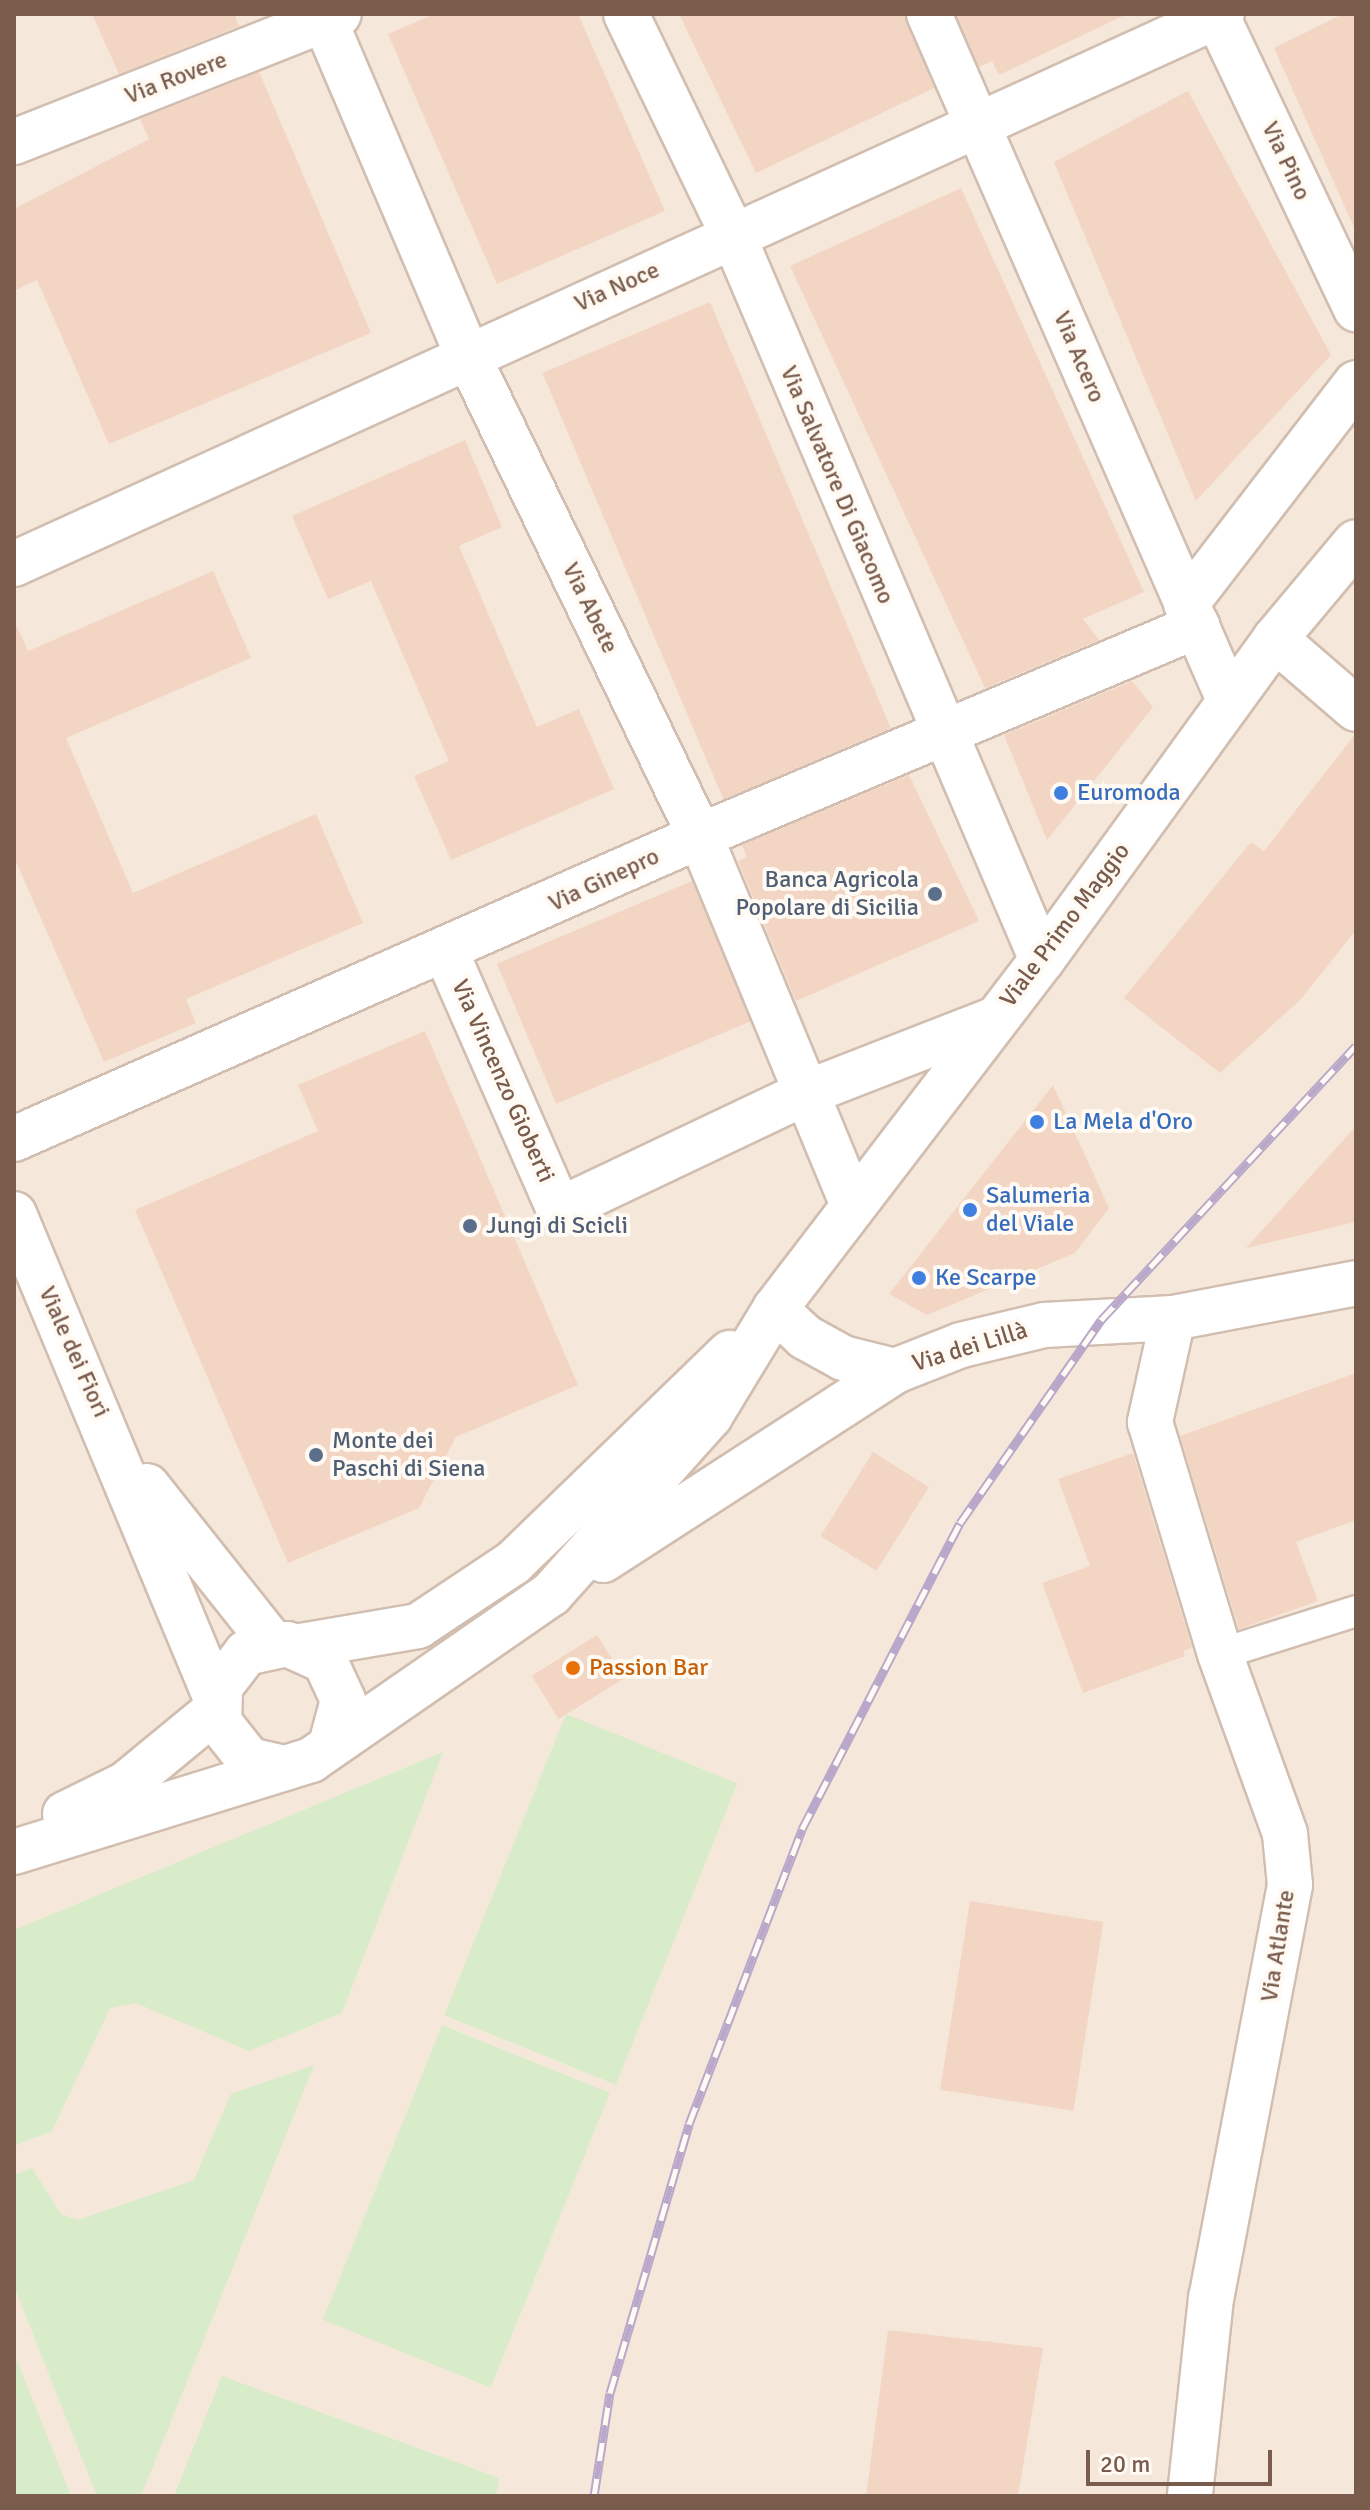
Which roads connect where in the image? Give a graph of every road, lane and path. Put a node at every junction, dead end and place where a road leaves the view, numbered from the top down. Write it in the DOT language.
graph roads {
  1 [pos="626,14"];
  2 [pos="929,14"];
  3 [pos="1218,15"];
  4 [pos="328,16"];
  5 [pos="979,128"];
  6 [pos="14,142"];
  7 [pos="733,235"];
  8 [pos="1356,309"];
  9 [pos="467,354"];
  10 [pos="1356,383"];
  11 [pos="1356,542"];
  12 [pos="14,564"];
  13 [pos="1191,615"];
  14 [pos="1275,639"];
  15 [pos="1229,700"];
  16 [pos="1356,709"];
  17 [pos="943,738"];
  18 [pos="700,836"];
  19 [pos="446,952"];
  20 [pos="1042,960"];
  21 [pos="995,1019"];
  22 [pos="803,1094"];
  23 [pos="14,1139"];
  24 [pos="853,1205"];
  25 [pos="14,1214"];
  26 [pos="1356,1283"];
  27 [pos="775,1309"];
  28 [pos="1173,1318"];
  29 [pos="895,1371"];
  30 [pos="115,1446"];
  31 [pos="551,1594"];
  32 [pos="1356,1611"];
  33 [pos="286,1645"];
  34 [pos="1220,1654"];
  35 [pos="217,1705"];
  36 [pos="332,1741"];
  37 [pos="284,1768"];
  38 [pos="14,1840"];
  39 [pos="14,1852"];
  40 [pos="1190,2496"];
  1 -- 7 [label="street, Via Salvatore Di Giacomo"];
  2 -- 5 [label="street, Via Acero"];
  3 -- 5 [label="street, Via Noce"];
  3 -- 8 [label="street, Via Pino"];
  4 -- 6 [label="street, Via Rovere"];
  4 -- 9 [label="street, Via Abete"];
  5 -- 7 [label="street, Via Noce"];
  5 -- 13 [label="street, Via Acero"];
  7 -- 9 [label="street, Via Noce"];
  7 -- 17 [label="street, Via Salvatore Di Giacomo"];
  9 -- 12 [label="street, Via Noce"];
  9 -- 18 [label="street, Via Abete"];
  10 -- 13 [label="street"];
  11 -- 14 [label="street, Viale Primo Maggio"];
  13 -- 15 [label="street, Via Acero"];
  13 -- 17 [label="street, Via Ginepro"];
  14 -- 15 [label="street, Viale Primo Maggio"];
  14 -- 16 [label="street"];
  15 -- 20 [label="street, Viale Primo Maggio"];
  17 -- 18 [label="street, Via Ginepro"];
  17 -- 20 [label="street, Via Salvatore Di Giacomo"];
  18 -- 19 [label="street, Via Ginepro"];
  18 -- 22 [label="street, Via Abete"];
  19 -- 22 [label="street, Via Vincenzo Gioberti"];
  19 -- 23 [label="street, Via Ginepro"];
  20 -- 21 [label="street, Viale Primo Maggio"];
  21 -- 22 [label="street"];
  21 -- 24 [label="street, Viale Primo Maggio"];
  22 -- 24 [label="street, Via Abete"];
  24 -- 27 [label="street, Viale Primo Maggio"];
  25 -- 30 [label="street, Viale dei Fiori"];
  26 -- 28 [label="street, Via dei Lillà"];
  27 -- 29 [label="street"];
  27 -- 31 [label="street"];
  27 -- 33 [label="street"];
  28 -- 29 [label="street, Via dei Lillà"];
  28 -- 34 [label="street, Via Atlante"];
  29 -- 31 [label="street, Via dei Lillà"];
  30 -- 33 [label="street"];
  30 -- 35 [label="street"];
  31 -- 36 [label="street"];
  32 -- 34 [label="lane"];
  33 -- 35 [label="street"];
  33 -- 36 [label="street"];
  34 -- 40 [label="street, Via Atlante"];
  35 -- 37 [label="street"];
  35 -- 38 [label="street"];
  36 -- 37 [label="street"];
  37 -- 39 [label="street"];
}
